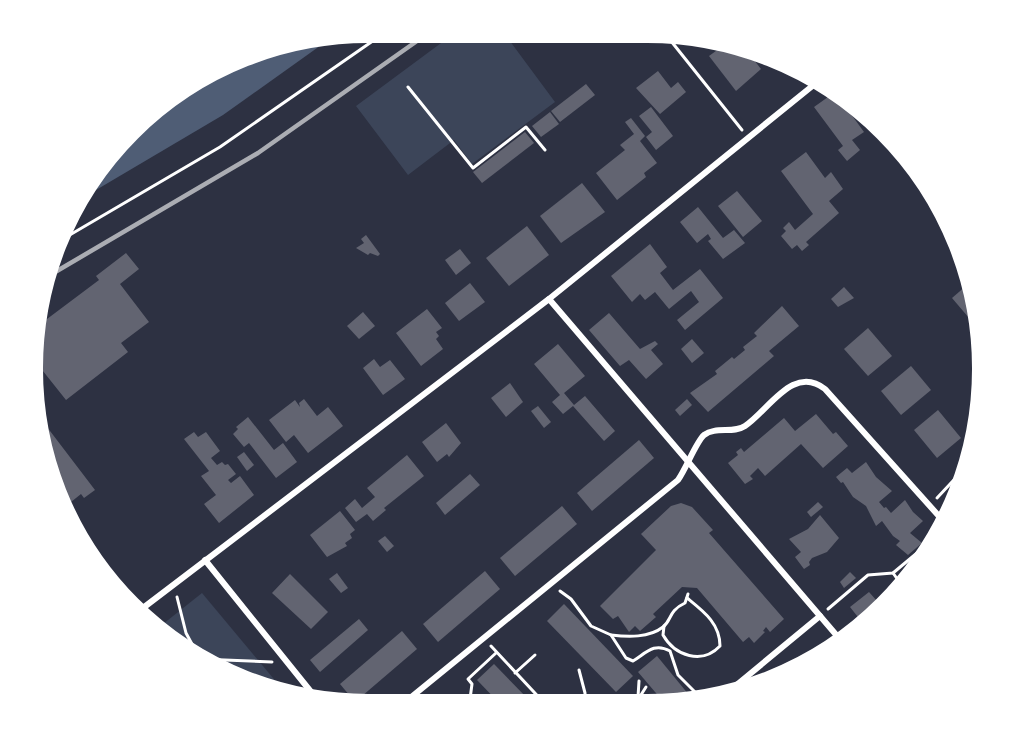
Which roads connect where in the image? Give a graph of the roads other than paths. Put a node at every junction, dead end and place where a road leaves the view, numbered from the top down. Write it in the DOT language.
graph roads {
  1 [pos="814,85"];
  2 [pos="549,299"];
  3 [pos="689,464"];
  4 [pos="940,517"];
  5 [pos="206,560"];
  6 [pos="143,608"];
  7 [pos="820,616"];
  8 [pos="838,637"];
  9 [pos="735,686"];
  10 [pos="312,693"];
  11 [pos="410,698"];
  1 -- 2 [label="street"];
  2 -- 3 [label="street"];
  2 -- 5 [label="street"];
  3 -- 4 [label="street"];
  3 -- 7 [label="street"];
  3 -- 11 [label="street"];
  5 -- 6 [label="street"];
  5 -- 10 [label="street"];
  7 -- 8 [label="street"];
  7 -- 9 [label="street"];
}
